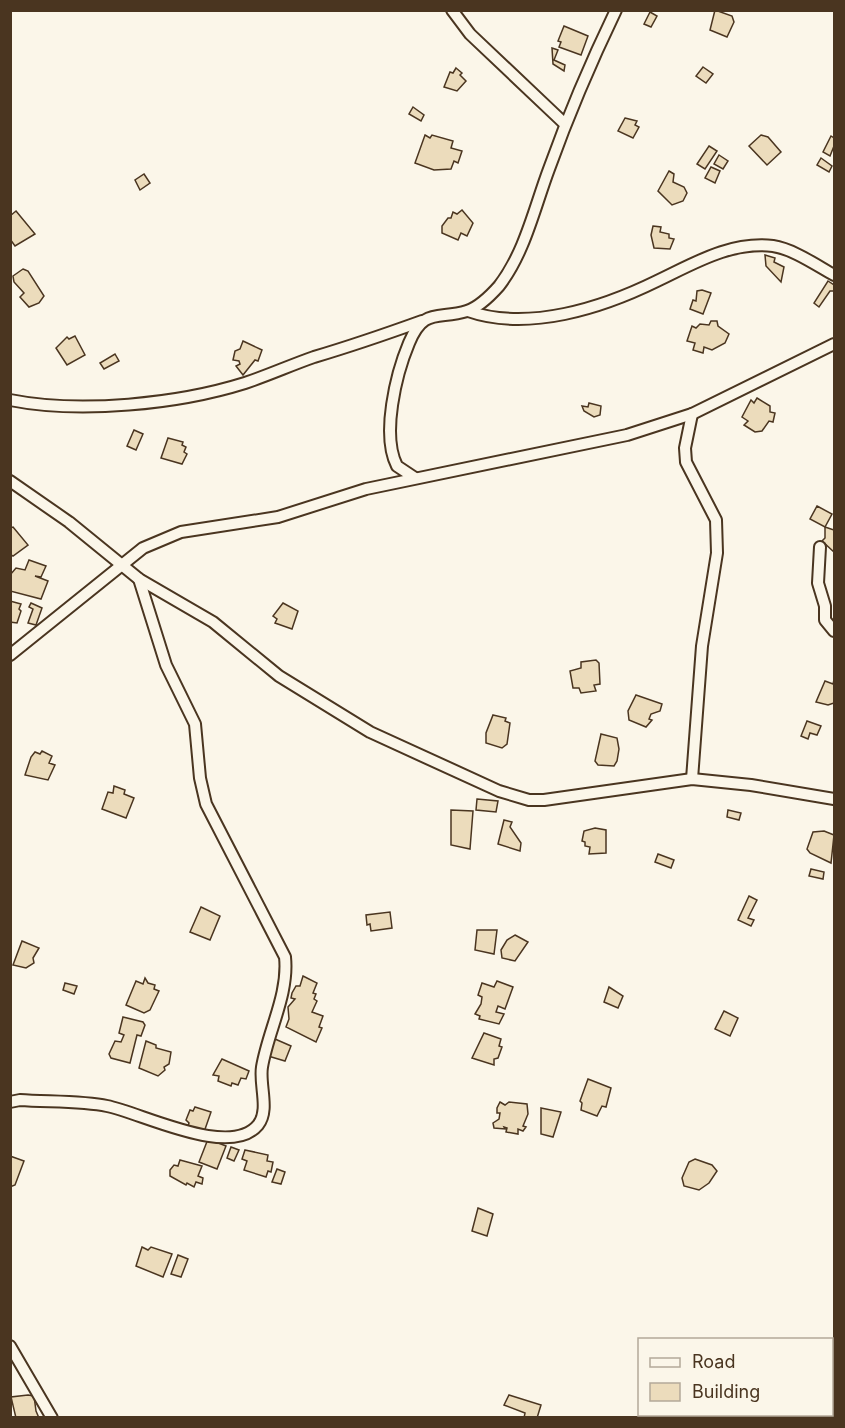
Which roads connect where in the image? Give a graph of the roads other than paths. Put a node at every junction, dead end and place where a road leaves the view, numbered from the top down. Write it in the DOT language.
graph roads {
  1 [pos="452,10"];
  2 [pos="615,10"];
  3 [pos="566,124"];
  4 [pos="834,275"];
  5 [pos="468,311"];
  6 [pos="423,321"];
  7 [pos="834,344"];
  8 [pos="10,400"];
  9 [pos="692,414"];
  10 [pos="415,478"];
  11 [pos="10,481"];
  12 [pos="820,547"];
  13 [pos="121,566"];
  14 [pos="139,579"];
  15 [pos="834,631"];
  16 [pos="10,654"];
  17 [pos="692,779"];
  18 [pos="834,799"];
  19 [pos="10,1102"];
  20 [pos="10,1346"];
  21 [pos="52,1418"];
  1 -- 3 [label="street"];
  2 -- 3 [label="street"];
  3 -- 5 [label="street"];
  4 -- 5 [label="street"];
  5 -- 6 [label="street"];
  6 -- 8 [label="street"];
  6 -- 10 [label="street"];
  7 -- 9 [label="street"];
  9 -- 10 [label="street"];
  9 -- 17 [label="street"];
  10 -- 13 [label="street"];
  11 -- 13 [label="street"];
  12 -- 15 [label="street"];
  13 -- 14 [label="street"];
  13 -- 16 [label="street"];
  14 -- 17 [label="street"];
  14 -- 19 [label="street"];
  17 -- 18 [label="street"];
  20 -- 21 [label="street"];
}
